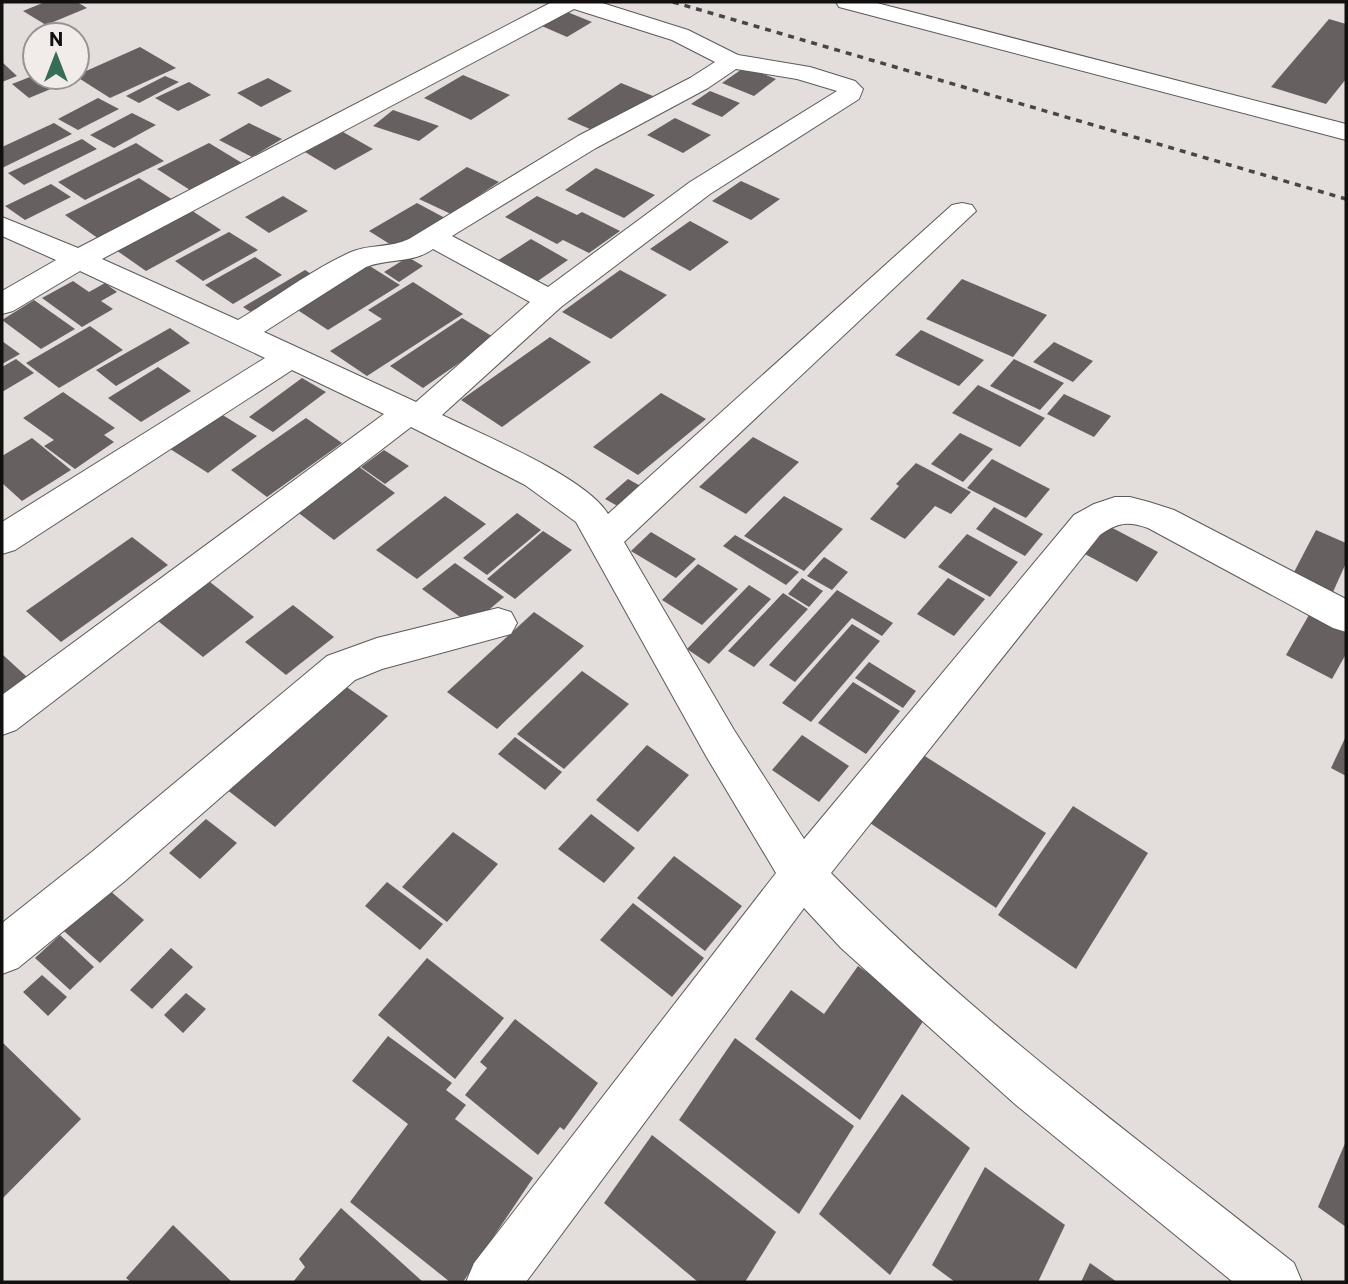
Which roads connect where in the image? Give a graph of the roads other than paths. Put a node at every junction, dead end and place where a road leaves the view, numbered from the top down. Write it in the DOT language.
graph roads {
  1 [pos="569,2"];
  2 [pos="576,2"];
  3 [pos="847,2"];
  4 [pos="732,61"];
  5 [pos="1346,132"];
  6 [pos="962,211"];
  7 [pos="2,226"];
  8 [pos="431,236"];
  9 [pos="79,259"];
  10 [pos="550,300"];
  11 [pos="2,304"];
  12 [pos="240,333"];
  13 [pos="291,356"];
  14 [pos="414,415"];
  15 [pos="605,538"];
  16 [pos="2,540"];
  17 [pos="1346,617"];
  18 [pos="498,623"];
  19 [pos="2,718"];
  20 [pos="802,875"];
  21 [pos="2,952"];
  22 [pos="493,1282"];
  23 [pos="1275,1282"];
  1 -- 9 [label="street"];
  2 -- 4 [label="street"];
  3 -- 5 [label="street"];
  4 -- 8 [label="street"];
  4 -- 10 [label="street"];
  6 -- 15 [label="street"];
  7 -- 9 [label="street"];
  8 -- 10 [label="street"];
  8 -- 12 [label="street"];
  9 -- 11 [label="street"];
  9 -- 12 [label="street"];
  10 -- 14 [label="street"];
  12 -- 13 [label="street"];
  13 -- 14 [label="street"];
  13 -- 16 [label="street"];
  14 -- 15 [label="street"];
  14 -- 19 [label="street"];
  15 -- 20 [label="street"];
  17 -- 20 [label="street"];
  18 -- 21 [label="street"];
  20 -- 22 [label="street"];
  20 -- 23 [label="street"];
}
